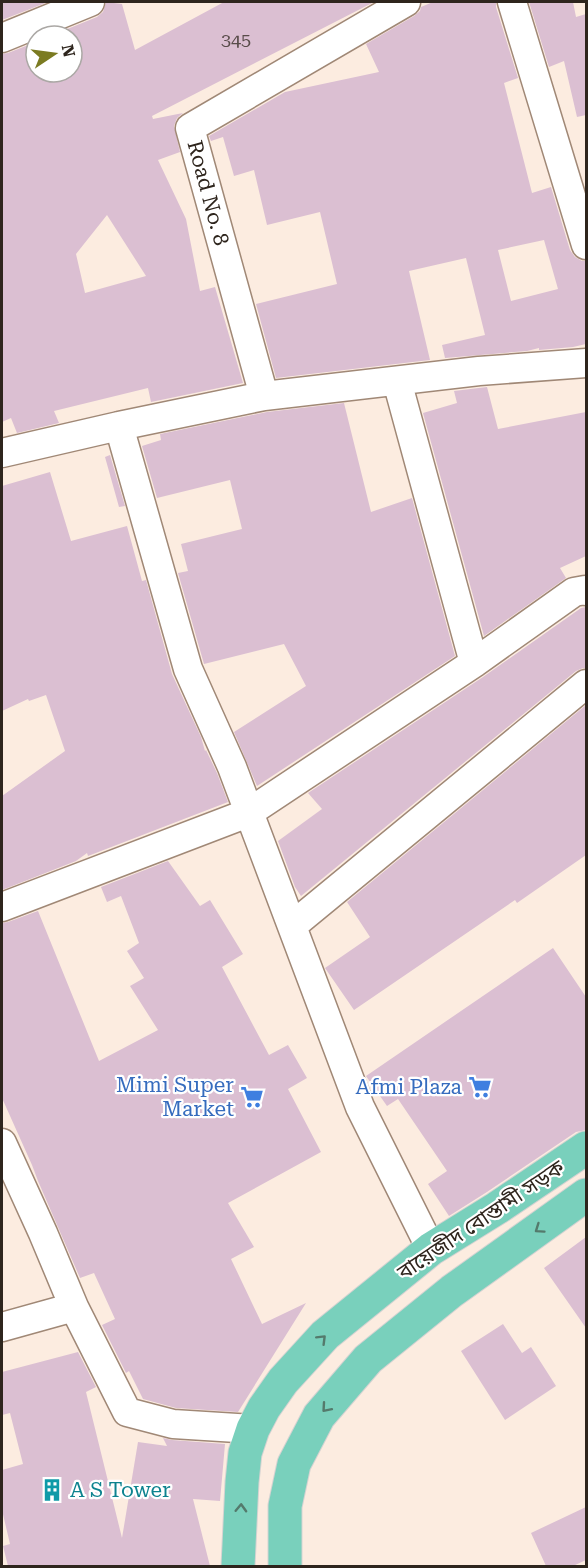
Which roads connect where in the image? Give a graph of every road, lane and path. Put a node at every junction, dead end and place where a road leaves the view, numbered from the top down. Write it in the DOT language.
graph roads {
  1 [pos="90,2"];
  2 [pos="406,2"];
  3 [pos="512,2"];
  4 [pos="2,38"];
  5 [pos="586,245"];
  6 [pos="586,363"];
  7 [pos="398,381"];
  8 [pos="264,396"];
  9 [pos="119,426"];
  10 [pos="2,453"];
  11 [pos="586,591"];
  12 [pos="474,663"];
  13 [pos="586,684"];
  14 [pos="249,813"];
  15 [pos="2,907"];
  16 [pos="292,926"];
  17 [pos="2,1143"];
  18 [pos="586,1148"];
  19 [pos="586,1195"];
  20 [pos="431,1249"];
  21 [pos="74,1307"];
  22 [pos="2,1326"];
  23 [pos="254,1429"];
  24 [pos="238,1566"];
  25 [pos="285,1566"];
  1 -- 4 [label="street"];
  2 -- 8 [label="street, Road No. 8"];
  3 -- 5 [label="street"];
  6 -- 7 [label="street"];
  7 -- 8 [label="street"];
  7 -- 12 [label="street"];
  8 -- 9 [label="street"];
  9 -- 10 [label="street"];
  9 -- 14 [label="street"];
  11 -- 12 [label="street"];
  12 -- 14 [label="street"];
  13 -- 16 [label="street"];
  14 -- 15 [label="street"];
  14 -- 16 [label="street"];
  16 -- 20 [label="street"];
  17 -- 21 [label="street"];
  18 -- 20 [label="main road, বায়েজীদ বোস্তামী সড়ক"];
  19 -- 25 [label="main road, বায়েজীদ বোস্তামী সড়ক, one-way"];
  23 -- 20 [label="main road, বায়েজীদ বোস্তামী সড়ক, one-way"];
  21 -- 22 [label="street"];
  21 -- 23 [label="street"];
  24 -- 23 [label="main road, বায়েজীদ বোস্তামী সড়ক, one-way"];
}
